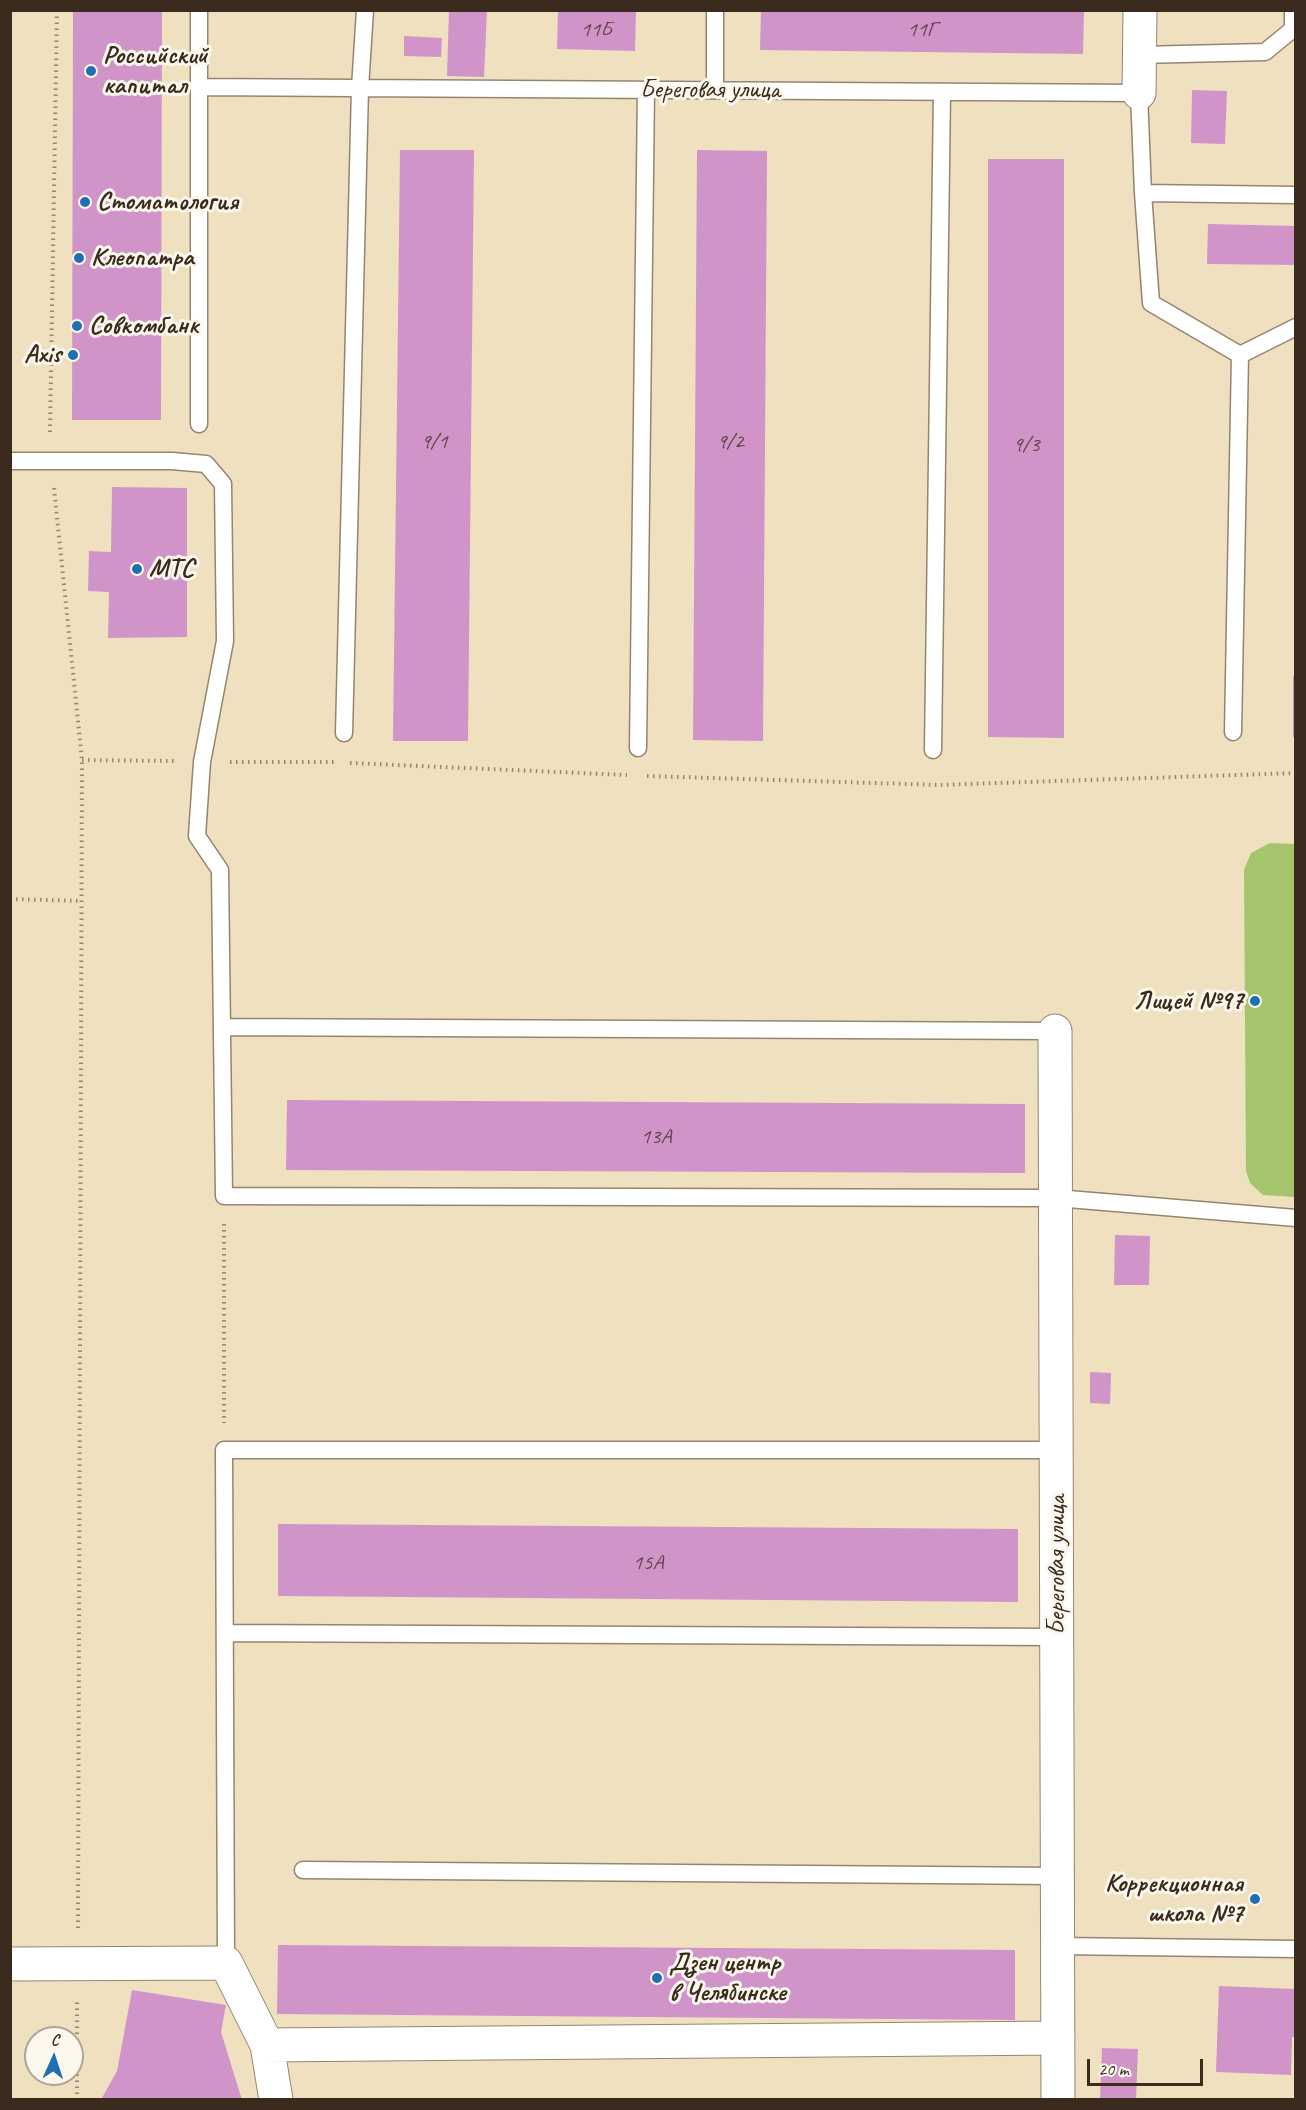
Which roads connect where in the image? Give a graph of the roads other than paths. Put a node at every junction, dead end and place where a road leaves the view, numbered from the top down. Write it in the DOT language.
graph roads {
  1 [pos="199,10"];
  2 [pos="365,10"];
  3 [pos="715,10"];
  4 [pos="1140,10"];
  5 [pos="1293,10"];
  6 [pos="1139,55"];
  7 [pos="199,87"];
  8 [pos="360,88"];
  9 [pos="646,90"];
  10 [pos="715,90"];
  11 [pos="942,92"];
  12 [pos="1139,93"];
  13 [pos="1143,193"];
  14 [pos="1296,195"];
  15 [pos="1296,327"];
  16 [pos="1240,356"];
  17 [pos="199,424"];
  18 [pos="10,461"];
  19 [pos="1233,732"];
  20 [pos="344,733"];
  21 [pos="638,748"];
  22 [pos="933,750"];
  23 [pos="223,1027"];
  24 [pos="1055,1031"];
  25 [pos="1056,1198"];
  26 [pos="1296,1218"];
  27 [pos="1056,1450"];
  28 [pos="225,1633"];
  29 [pos="1057,1638"];
  30 [pos="303,1870"];
  31 [pos="1058,1876"];
  32 [pos="1058,1946"];
  33 [pos="1296,1948"];
  34 [pos="226,1963"];
  35 [pos="10,1964"];
  36 [pos="1059,2038"];
  37 [pos="267,2045"];
  38 [pos="276,2100"];
  39 [pos="1058,2100"];
  1 -- 7 [label="lane"];
  2 -- 8 [label="lane"];
  3 -- 10 [label="lane"];
  4 -- 6 [label="street"];
  5 -- 6 [label="lane"];
  6 -- 12 [label="street"];
  7 -- 8 [label="lane, Береговая улица"];
  7 -- 17 [label="lane"];
  8 -- 9 [label="lane, Береговая улица"];
  8 -- 20 [label="lane"];
  9 -- 10 [label="lane, Береговая улица"];
  9 -- 21 [label="lane"];
  10 -- 11 [label="lane, Береговая улица"];
  11 -- 12 [label="lane, Береговая улица"];
  11 -- 22 [label="lane"];
  12 -- 13 [label="lane"];
  13 -- 14 [label="lane"];
  13 -- 16 [label="lane"];
  15 -- 16 [label="lane"];
  16 -- 19 [label="lane"];
  18 -- 23 [label="lane"];
  23 -- 24 [label="lane"];
  23 -- 25 [label="lane"];
  24 -- 25 [label="street, Береговая улица"];
  25 -- 26 [label="lane"];
  25 -- 27 [label="street, Береговая улица"];
  27 -- 28 [label="lane"];
  27 -- 29 [label="street, Береговая улица"];
  28 -- 29 [label="lane"];
  28 -- 34 [label="lane"];
  29 -- 31 [label="street, Береговая улица"];
  30 -- 31 [label="lane"];
  31 -- 32 [label="street, Береговая улица"];
  32 -- 33 [label="lane"];
  32 -- 36 [label="street, Береговая улица"];
  34 -- 35 [label="street"];
  34 -- 37 [label="street"];
  36 -- 37 [label="street"];
  36 -- 39 [label="street, Береговая улица"];
  37 -- 38 [label="street"];
}
